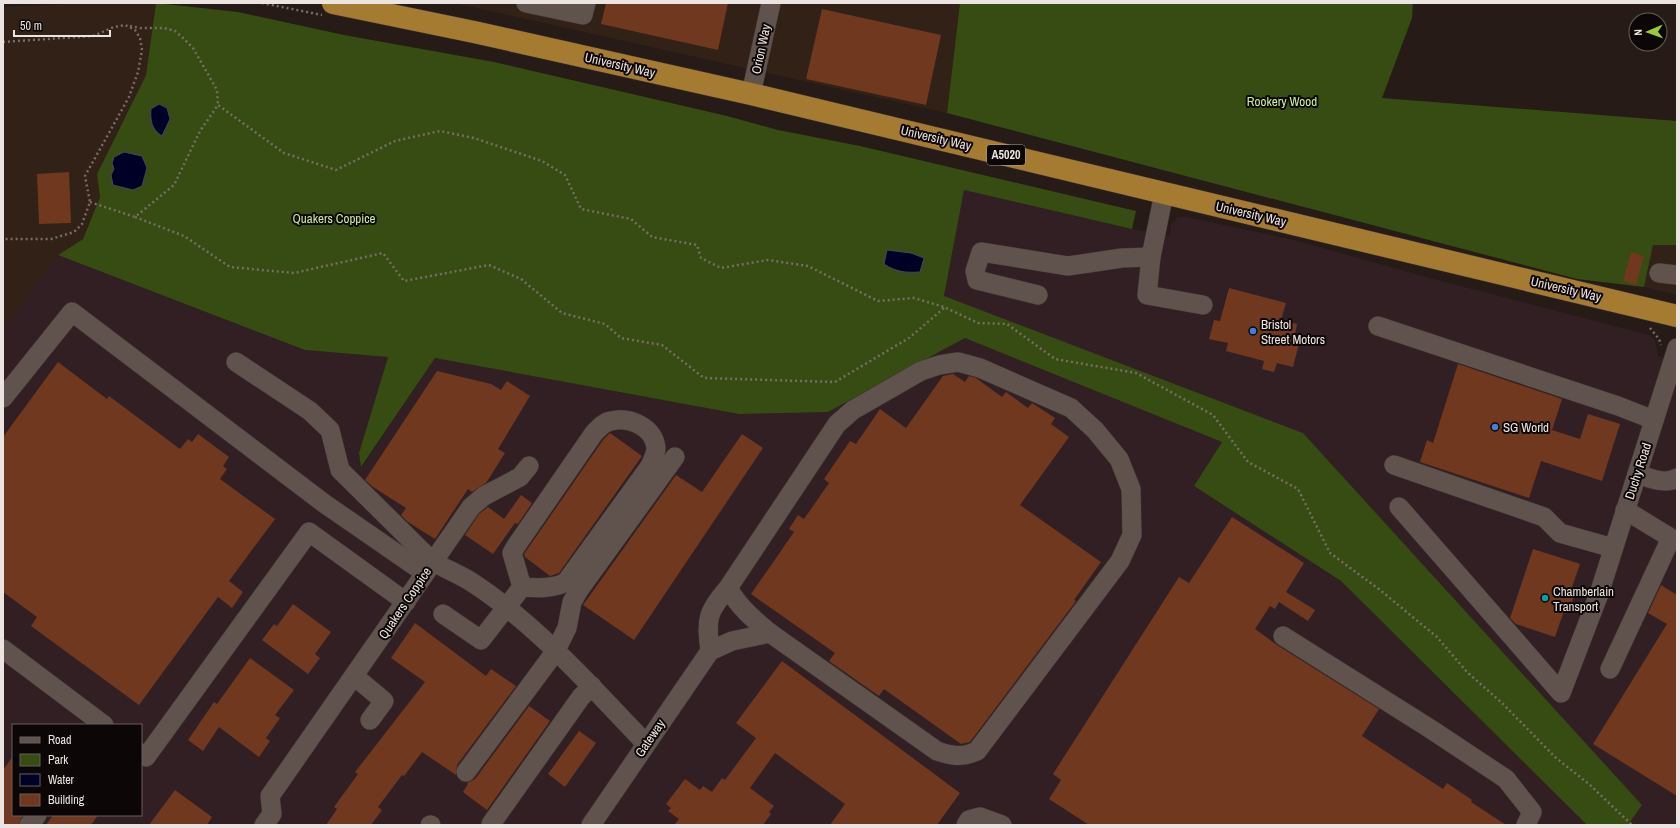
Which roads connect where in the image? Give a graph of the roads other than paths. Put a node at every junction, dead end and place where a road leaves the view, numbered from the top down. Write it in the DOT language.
graph roads {
  1 [pos="526,3"];
  2 [pos="586,3"];
  3 [pos="771,3"];
  4 [pos="343,4"];
  5 [pos="751,94"];
  6 [pos="1164,193"];
  7 [pos="1151,257"];
  8 [pos="1038,295"];
  9 [pos="1203,305"];
  10 [pos="1677,316"];
  11 [pos="1378,326"];
  12 [pos="1677,348"];
  13 [pos="236,362"];
  14 [pos="3,398"];
  15 [pos="1654,420"];
  16 [pos="675,457"];
  17 [pos="1394,465"];
  18 [pos="529,466"];
  19 [pos="1637,474"];
  20 [pos="1677,478"];
  21 [pos="1399,507"];
  22 [pos="1626,510"];
  23 [pos="1613,548"];
  24 [pos="429,567"];
  25 [pos="522,587"];
  26 [pos="728,588"];
  27 [pos="406,602"];
  28 [pos="506,607"];
  29 [pos="443,614"];
  30 [pos="770,633"];
  31 [pos="1283,636"];
  32 [pos="3,649"];
  33 [pos="710,651"];
  34 [pos="555,652"];
  35 [pos="1610,669"];
  36 [pos="354,676"];
  37 [pos="592,686"];
  38 [pos="370,720"];
  39 [pos="103,724"];
  40 [pos="646,744"];
  41 [pos="142,754"];
  42 [pos="466,772"];
  43 [pos="36,816"];
  44 [pos="28,825"];
  45 [pos="264,825"];
  46 [pos="492,825"];
  47 [pos="591,825"];
  48 [pos="966,825"];
  49 [pos="1002,825"];
  50 [pos="1526,825"];
  1 -- 2 [label="street"];
  3 -- 5 [label="street, Orion Way"];
  4 -- 5 [label="highway, University Way / A5020"];
  5 -- 6 [label="highway, University Way / A5020"];
  6 -- 7 [label="street"];
  6 -- 10 [label="highway, University Way / A5020"];
  7 -- 8 [label="street"];
  7 -- 9 [label="street"];
  11 -- 15 [label="street"];
  12 -- 15 [label="street, Duchy Road"];
  13 -- 24 [label="street"];
  14 -- 24 [label="street"];
  15 -- 19 [label="street, Duchy Road"];
  16 -- 34 [label="street"];
  17 -- 23 [label="street"];
  18 -- 24 [label="street"];
  19 -- 20 [label="street"];
  19 -- 22 [label="street, Duchy Road"];
  21 -- 23 [label="street, Duchy Road"];
  22 -- 23 [label="street, Duchy Road"];
  22 -- 35 [label="street"];
  24 -- 27 [label="street, Quakers Coppice"];
  24 -- 28 [label="street, Quakers Coppice"];
  25 -- 25 [label="street"];
  25 -- 28 [label="street"];
  26 -- 30 [label="street"];
  26 -- 30 [label="street"];
  26 -- 33 [label="street"];
  27 -- 36 [label="street, Quakers Coppice"];
  27 -- 41 [label="street"];
  28 -- 29 [label="street"];
  28 -- 34 [label="street, Quakers Coppice"];
  30 -- 33 [label="street"];
  31 -- 50 [label="street"];
  32 -- 39 [label="street"];
  33 -- 40 [label="street, Gateway"];
  34 -- 37 [label="street, Quakers Coppice"];
  34 -- 42 [label="street"];
  36 -- 38 [label="street"];
  36 -- 45 [label="street, Quakers Coppice"];
  37 -- 40 [label="street, Quakers Coppice"];
  37 -- 46 [label="street"];
  40 -- 47 [label="street, Gateway"];
  43 -- 44 [label="street"];
  48 -- 49 [label="street"];
}
